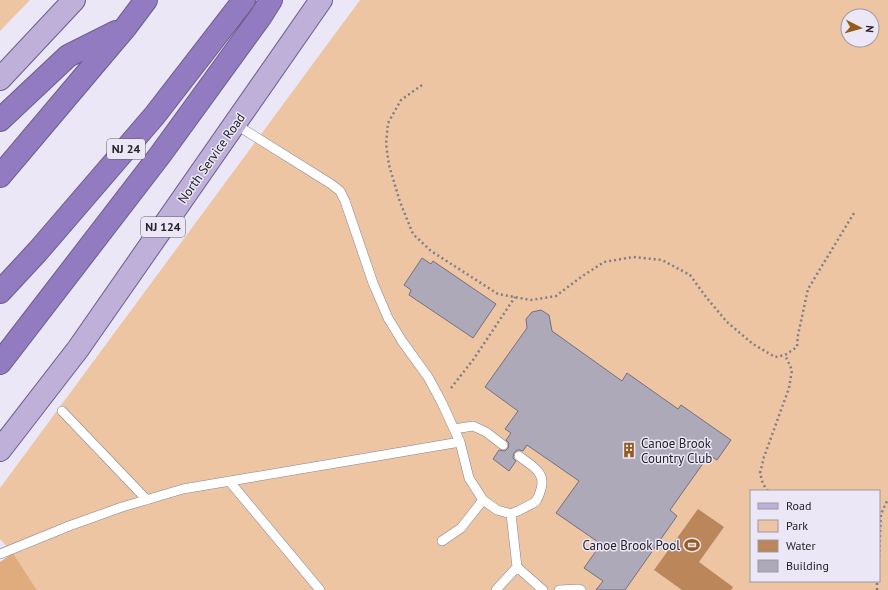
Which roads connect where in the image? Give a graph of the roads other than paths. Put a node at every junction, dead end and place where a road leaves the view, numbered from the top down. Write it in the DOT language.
graph roads {
  1 [pos="74,0"];
  2 [pos="146,0"];
  3 [pos="244,0"];
  4 [pos="270,0"];
  5 [pos="321,0"];
  6 [pos="125,28"];
  7 [pos="0,79"];
  8 [pos="0,120"];
  9 [pos="235,124"];
  10 [pos="0,176"];
  11 [pos="0,292"];
  12 [pos="0,363"];
  13 [pos="62,411"];
  14 [pos="454,428"];
  15 [pos="460,442"];
  16 [pos="503,445"];
  17 [pos="0,450"];
  18 [pos="519,456"];
  19 [pos="230,482"];
  20 [pos="147,500"];
  21 [pos="483,500"];
  22 [pos="511,514"];
  23 [pos="442,541"];
  24 [pos="0,554"];
  25 [pos="517,567"];
  26 [pos="320,590"];
  27 [pos="496,590"];
  28 [pos="543,590"];
  29 [pos="560,590"];
  30 [pos="581,590"];
  1 -- 7 [label="main road"];
  2 -- 6 [label="highway"];
  3 -- 11 [label="highway, NJ 24"];
  4 -- 12 [label="highway"];
  5 -- 9 [label="main road, North Service Road / NJ 124"];
  6 -- 8 [label="highway"];
  6 -- 10 [label="highway"];
  9 -- 14 [label="lane"];
  9 -- 17 [label="main road, North Service Road / NJ 124"];
  13 -- 20 [label="lane"];
  14 -- 15 [label="lane"];
  14 -- 16 [label="lane"];
  15 -- 19 [label="lane"];
  15 -- 21 [label="lane"];
  18 -- 22 [label="lane"];
  19 -- 20 [label="lane"];
  19 -- 26 [label="lane"];
  20 -- 24 [label="lane"];
  21 -- 22 [label="lane"];
  21 -- 23 [label="lane"];
  22 -- 25 [label="lane"];
  25 -- 27 [label="lane"];
  25 -- 28 [label="lane"];
  29 -- 30 [label="lane"];
}
